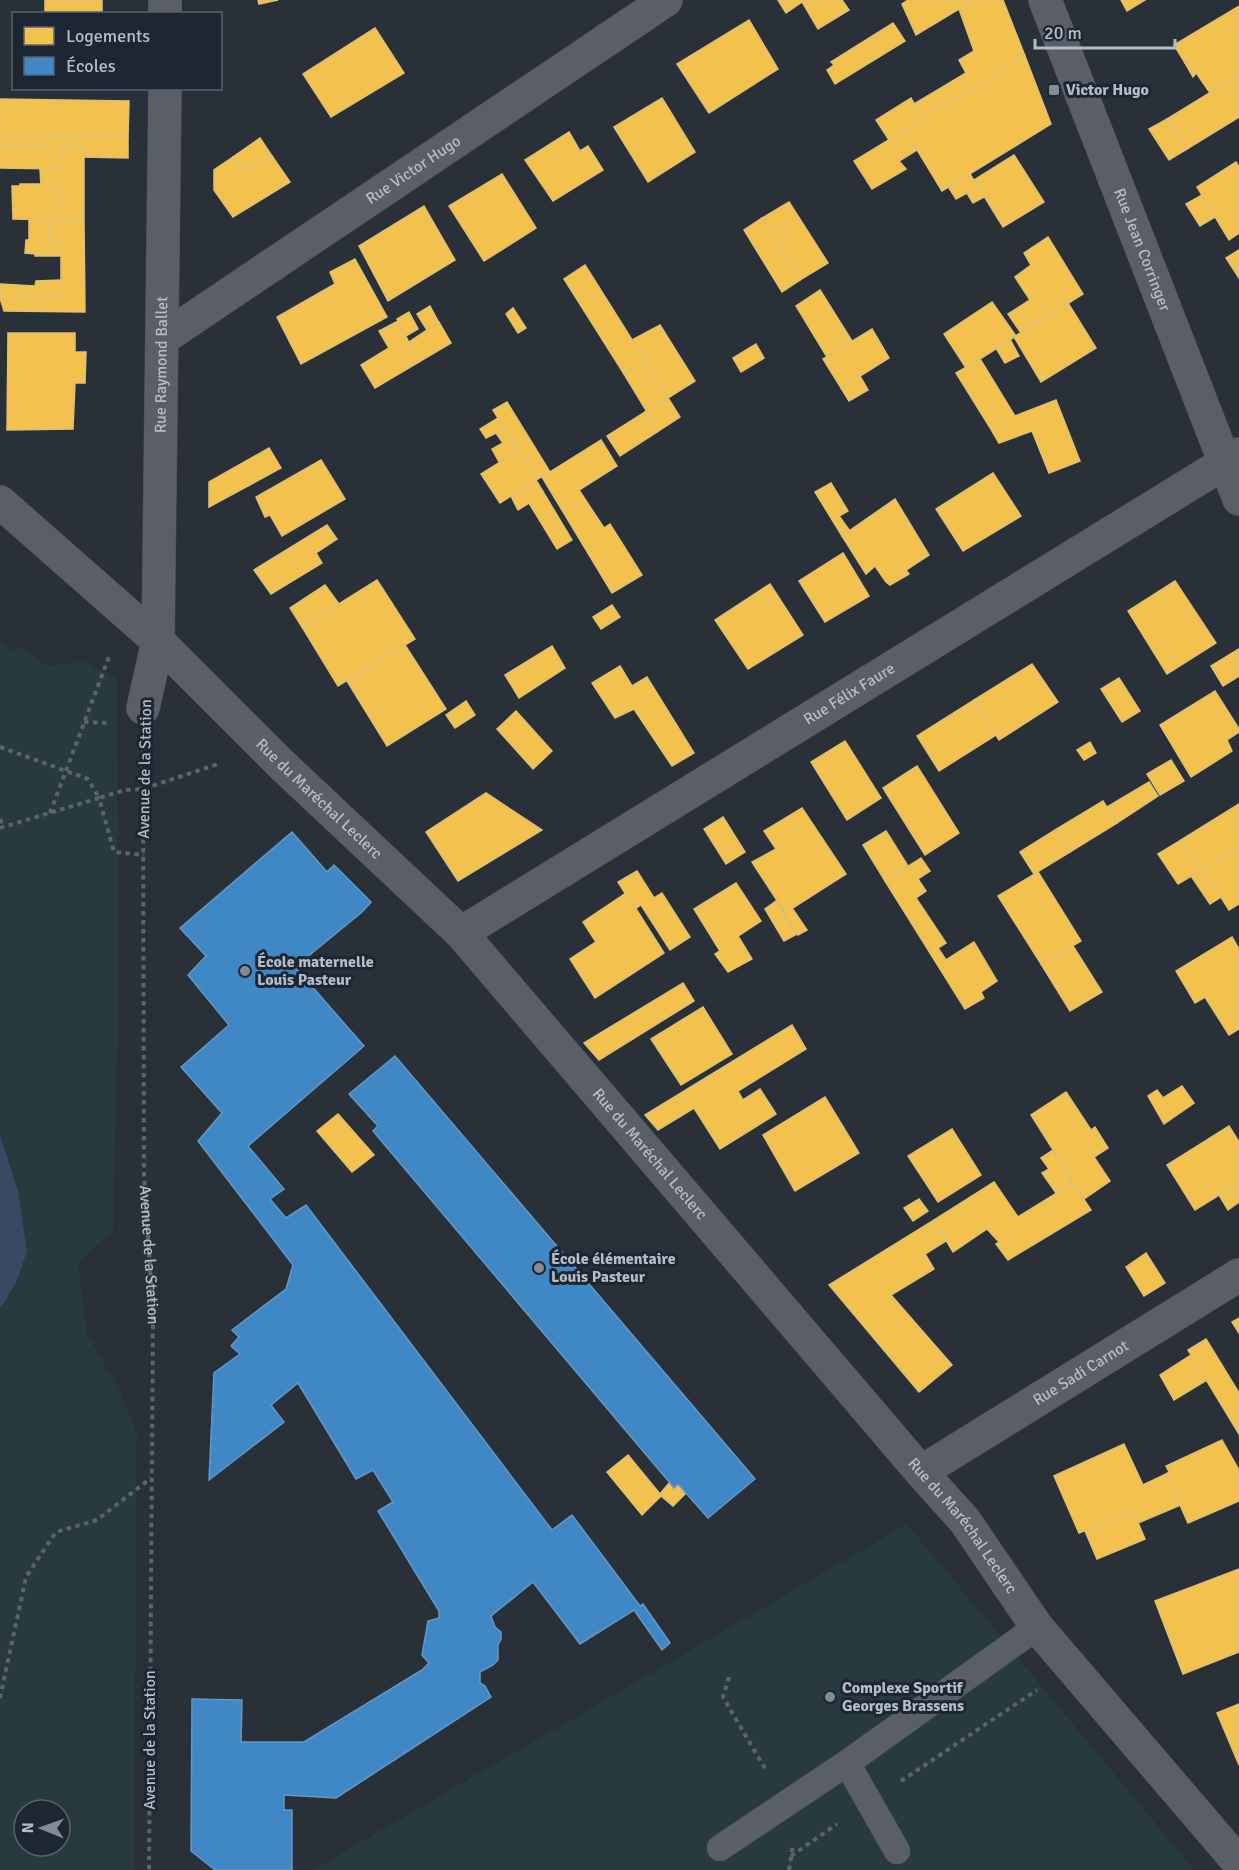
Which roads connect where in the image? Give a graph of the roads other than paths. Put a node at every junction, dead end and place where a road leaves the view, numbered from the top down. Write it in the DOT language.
graph roads {
  1 [pos="666,0"];
  2 [pos="1045,0"];
  3 [pos="165,90"];
  4 [pos="162,339"];
  5 [pos="1232,458"];
  6 [pos="1239,499"];
  7 [pos="0,502"];
  8 [pos="158,641"];
  9 [pos="143,708"];
  10 [pos="461,933"];
  11 [pos="1239,1275"];
  12 [pos="921,1472"];
  13 [pos="1037,1627"];
  14 [pos="848,1763"];
  15 [pos="720,1848"];
  16 [pos="897,1851"];
  17 [pos="1239,1863"];
  1 -- 4 [label="street, Rue Victor Hugo"];
  2 -- 5 [label="street, Rue Jean Corringer"];
  3 -- 4 [label="street, Rue Raymond Ballet"];
  4 -- 8 [label="street, Rue Raymond Ballet"];
  5 -- 6 [label="street, Rue Jean Corringer"];
  5 -- 10 [label="street, Rue Félix Faure"];
  7 -- 8 [label="street, Rue du Maréchal Leclerc"];
  8 -- 9 [label="street, Avenue de la Station"];
  8 -- 10 [label="street, Rue du Maréchal Leclerc"];
  10 -- 12 [label="street, Rue du Maréchal Leclerc"];
  11 -- 12 [label="street, Rue Sadi Carnot"];
  12 -- 13 [label="street, Rue du Maréchal Leclerc"];
  13 -- 14 [label="lane"];
  13 -- 17 [label="street, Rue du Maréchal Leclerc"];
  14 -- 15 [label="lane"];
  14 -- 16 [label="lane"];
}
